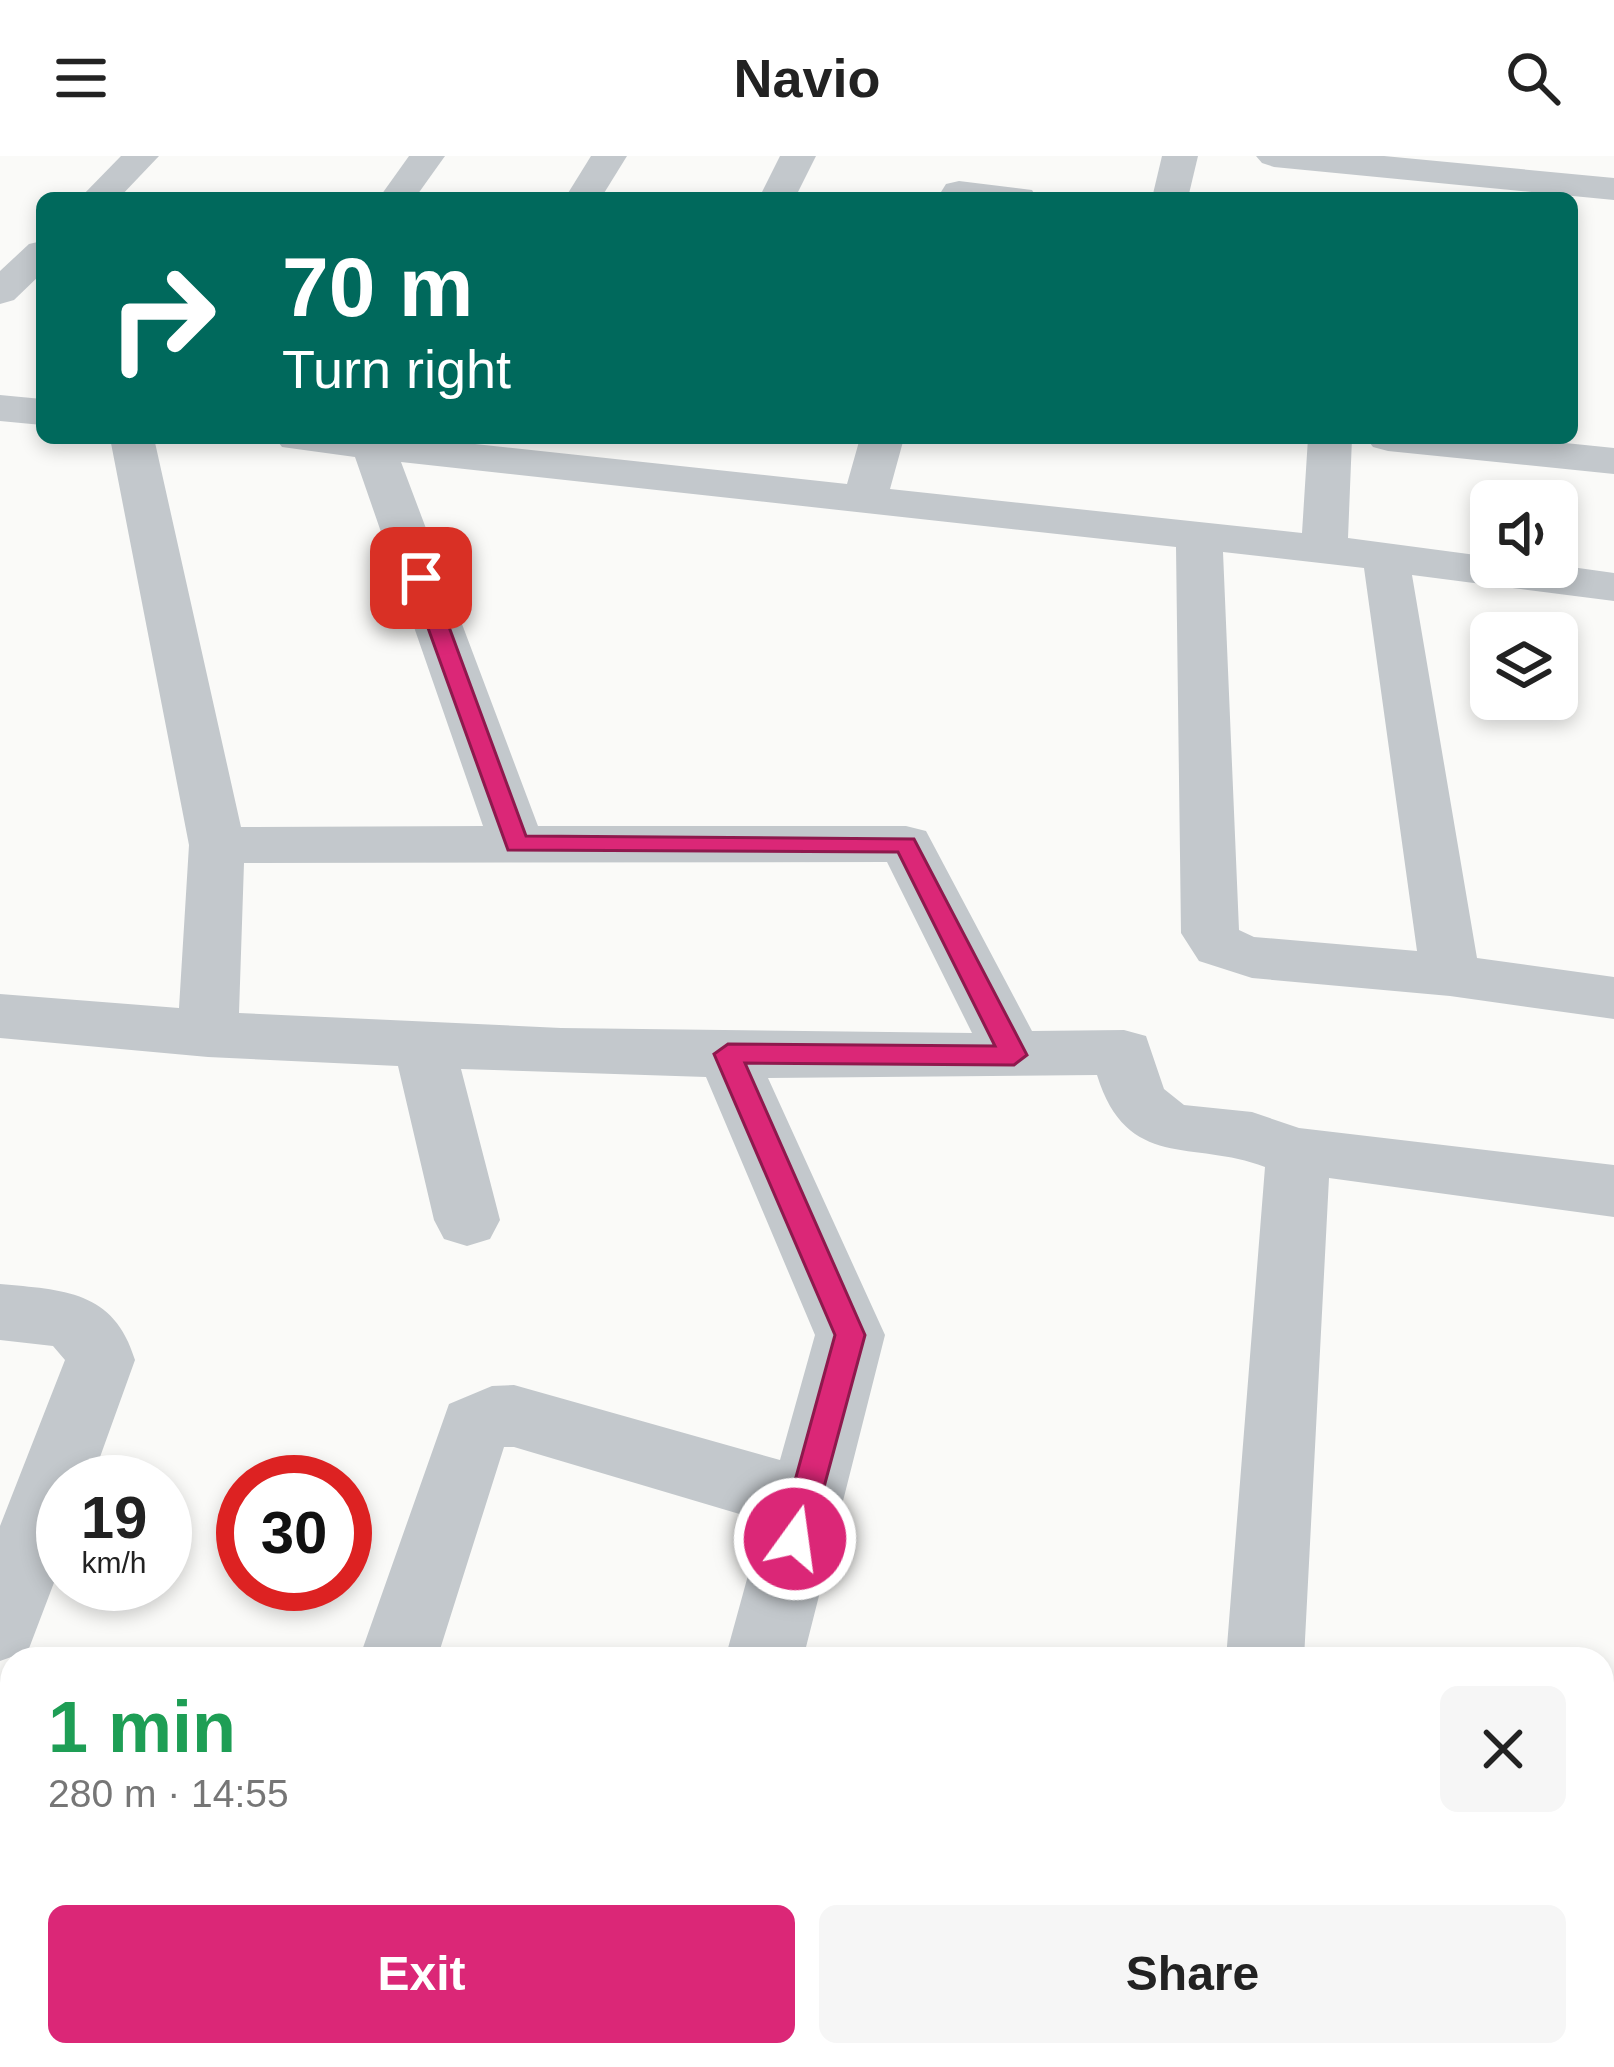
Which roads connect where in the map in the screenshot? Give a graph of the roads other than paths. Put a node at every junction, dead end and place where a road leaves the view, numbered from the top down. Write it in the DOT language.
graph roads {
  1 [pos="141,156"];
  2 [pos="427,156"];
  3 [pos="609,156"];
  4 [pos="798,156"];
  5 [pos="970,156"];
  6 [pos="1180,156"];
  7 [pos="1274,156"];
  8 [pos="1338,181"];
  9 [pos="1614,189"];
  10 [pos="104,192"];
  11 [pos="401,192"];
  12 [pos="587,192"];
  13 [pos="780,192"];
  14 [pos="959,192"];
  15 [pos="1171,192"];
  16 [pos="36,258"];
  17 [pos="0,292"];
  18 [pos="0,304"];
  19 [pos="36,307"];
  20 [pos="0,408"];
  21 [pos="36,411"];
  22 [pos="133,444"];
  23 [pos="354,444"];
  24 [pos="880,444"];
  25 [pos="1330,444"];
  26 [pos="1447,444"];
  27 [pos="434,445"];
  28 [pos="373,446"];
  29 [pos="1614,461"];
  30 [pos="865,499"];
  31 [pos="1199,535"];
  32 [pos="1324,549"];
  33 [pos="1385,557"];
  34 [pos="1614,587"];
  35 [pos="217,844"];
  36 [pos="517,844"];
  37 [pos="1450,975"];
  38 [pos="1614,998"];
  39 [pos="0,1016"];
  40 [pos="208,1035"];
  41 [pos="424,1046"];
  42 [pos="728,1054"];
  43 [pos="1014,1055"];
  44 [pos="1298,1156"];
  45 [pos="1614,1191"];
  46 [pos="467,1220"];
  47 [pos="0,1312"];
  48 [pos="805,1500"];
  49 [pos="0,1625"];
  50 [pos="402,1647"];
  51 [pos="767,1647"];
  52 [pos="1266,1647"];
  1 -- 10 [label="street"];
  2 -- 11 [label="street"];
  3 -- 12 [label="street"];
  4 -- 13 [label="street"];
  5 -- 14 [label="street"];
  6 -- 15 [label="street"];
  7 -- 8 [label="street"];
  8 -- 9 [label="street"];
  16 -- 17 [label="street"];
  18 -- 19 [label="street"];
  20 -- 21 [label="street"];
  22 -- 35 [label="street"];
  23 -- 28 [label="street"];
  24 -- 30 [label="street"];
  25 -- 32 [label="street"];
  26 -- 29 [label="street"];
  27 -- 28 [label="street"];
  27 -- 30 [label="street"];
  28 -- 36 [label="street"];
  30 -- 31 [label="street"];
  31 -- 32 [label="street"];
  31 -- 37 [label="street"];
  32 -- 33 [label="street"];
  33 -- 34 [label="street"];
  33 -- 37 [label="street"];
  35 -- 36 [label="street"];
  35 -- 40 [label="street"];
  36 -- 43 [label="street"];
  37 -- 38 [label="street"];
  39 -- 40 [label="street"];
  40 -- 41 [label="street"];
  41 -- 42 [label="street"];
  41 -- 46 [label="street"];
  42 -- 43 [label="street"];
  42 -- 48 [label="street"];
  43 -- 44 [label="street"];
  44 -- 45 [label="street"];
  44 -- 52 [label="street"];
  47 -- 49 [label="street"];
  48 -- 50 [label="street"];
  48 -- 51 [label="street"];
}
